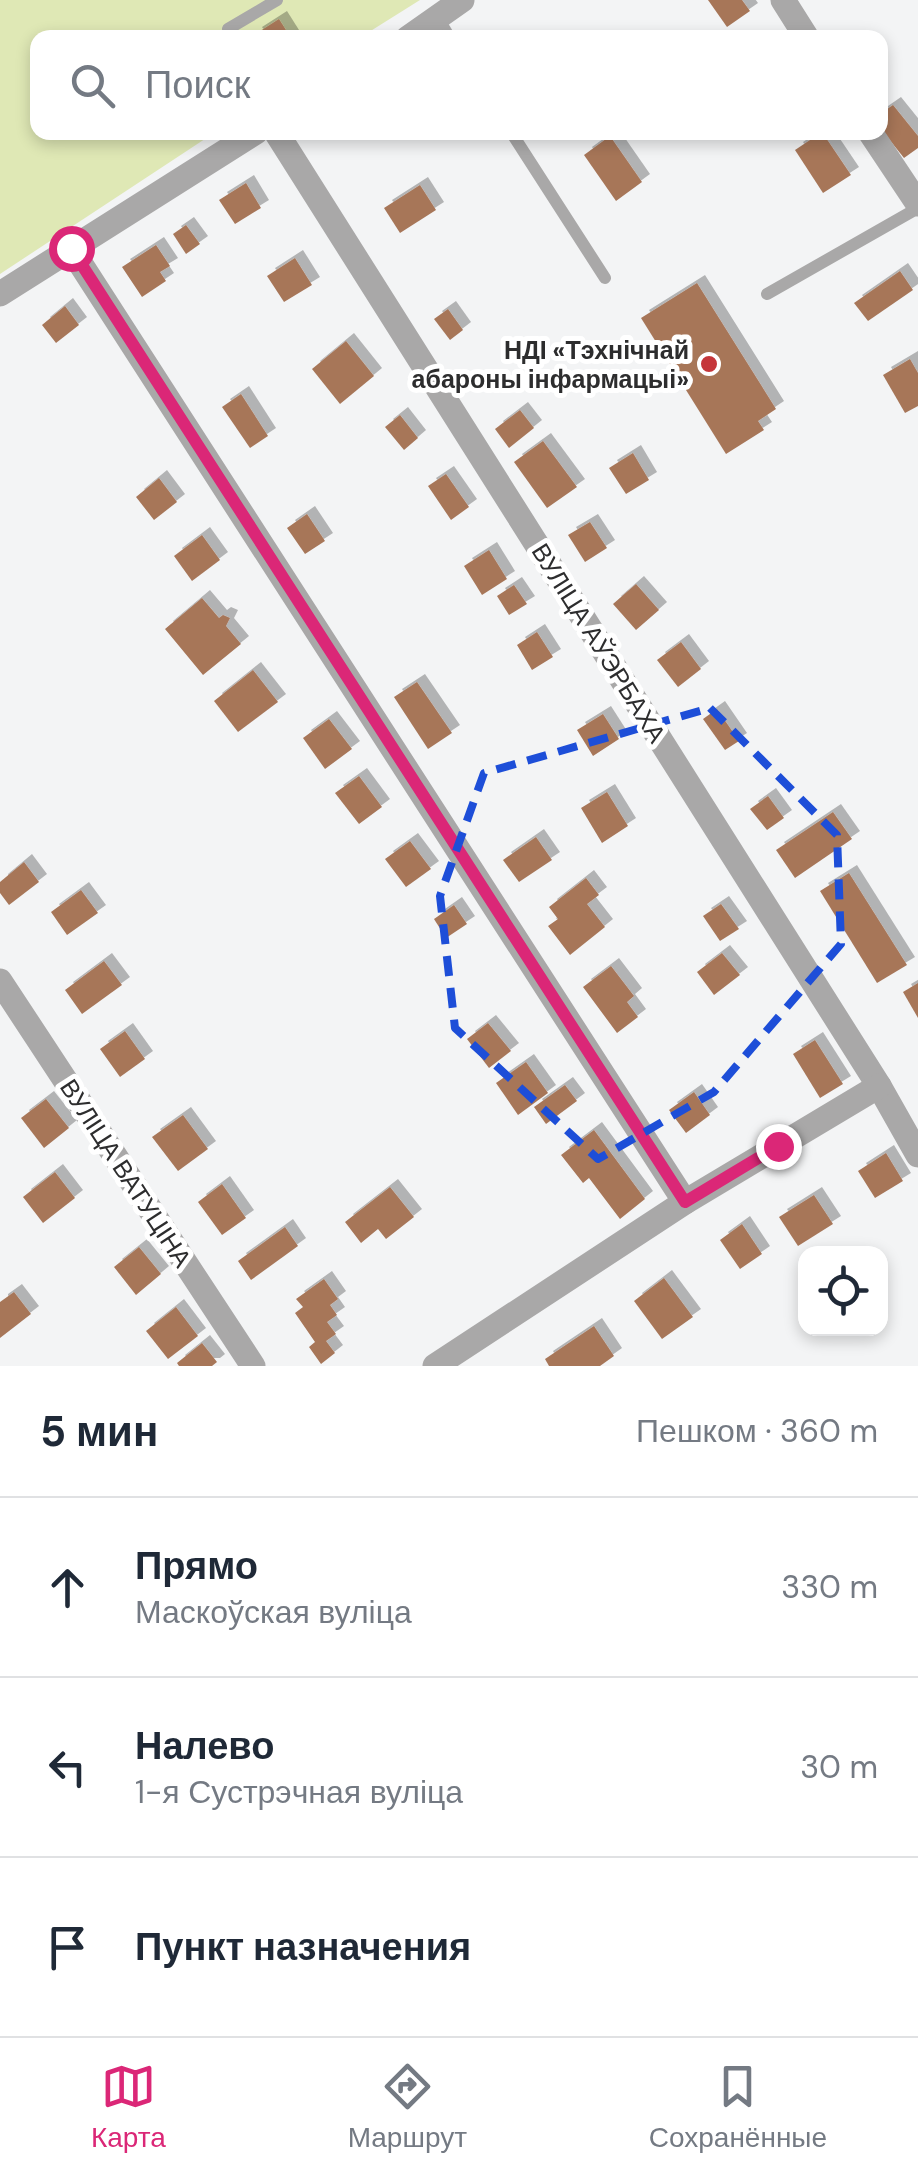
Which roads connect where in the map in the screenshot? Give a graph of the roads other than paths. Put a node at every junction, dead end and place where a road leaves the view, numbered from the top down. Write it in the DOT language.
graph roads {
  1 [pos="277,0"];
  2 [pos="462,0"];
  3 [pos="783,0"];
  4 [pos="444,28"];
  5 [pos="229,30"];
  6 [pos="802,30"];
  7 [pos="243,140"];
  8 [pos="281,140"];
  9 [pos="517,140"];
  10 [pos="875,140"];
  11 [pos="918,206"];
  12 [pos="71,248"];
  13 [pos="605,278"];
  14 [pos="0,294"];
  15 [pos="768,294"];
  16 [pos="0,981"];
  17 [pos="880,1086"];
  18 [pos="917,1150"];
  19 [pos="685,1202"];
  20 [pos="253,1366"];
  21 [pos="435,1366"];
  1 -- 5 [label="lane"];
  2 -- 4 [label="street"];
  3 -- 6 [label="street"];
  7 -- 12 [label="street"];
  8 -- 17 [label="street, ВУЛІЦА АЎЭРБАХА"];
  9 -- 13 [label="lane"];
  10 -- 11 [label="street"];
  11 -- 15 [label="lane"];
  12 -- 14 [label="street"];
  12 -- 19 [label="street"];
  16 -- 20 [label="street, ВУЛІЦА ВАТУЦІНА"];
  17 -- 18 [label="street, ВУЛІЦА АЎЭРБАХА"];
  17 -- 19 [label="street"];
  19 -- 21 [label="street"];
}
